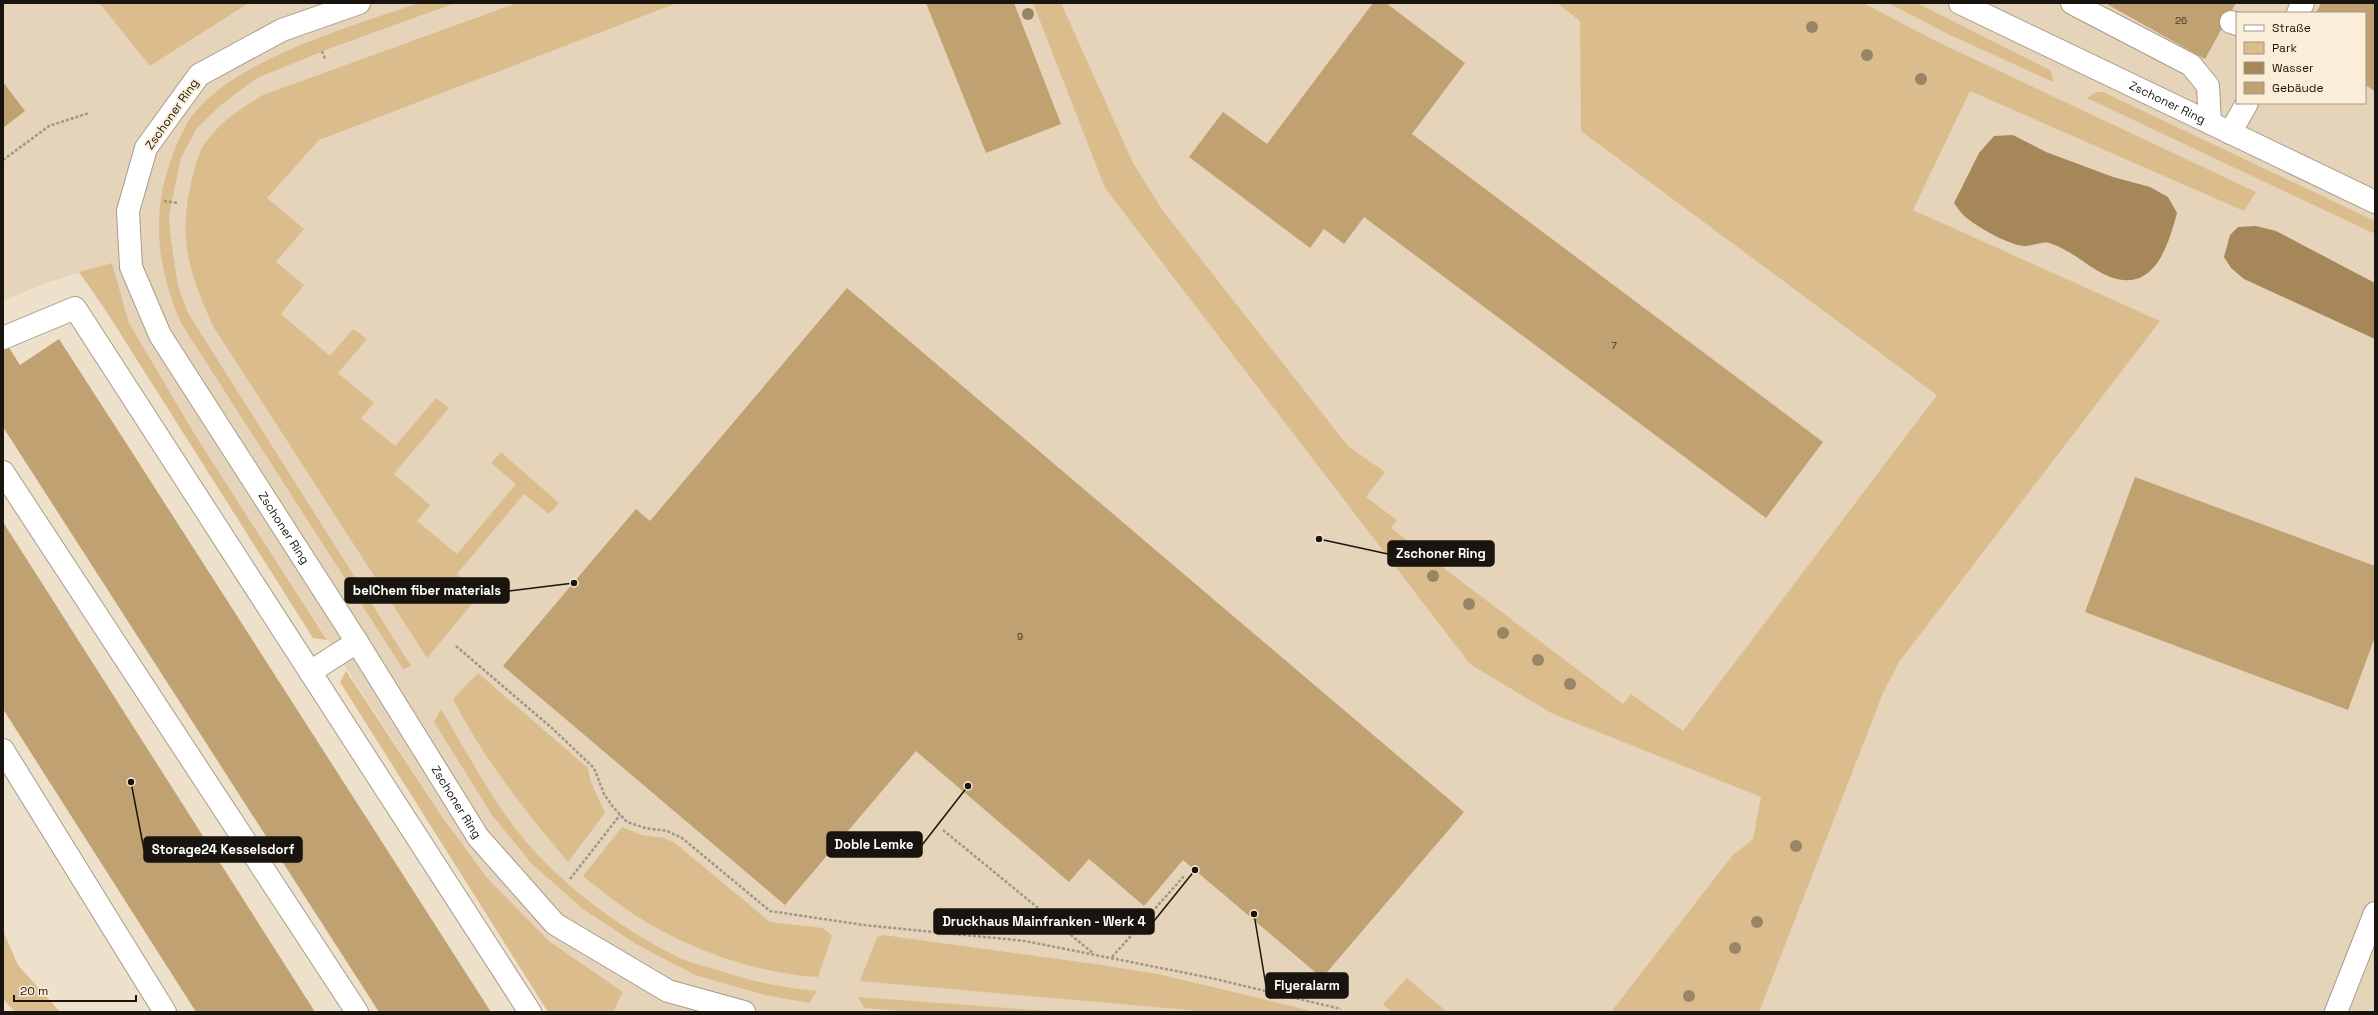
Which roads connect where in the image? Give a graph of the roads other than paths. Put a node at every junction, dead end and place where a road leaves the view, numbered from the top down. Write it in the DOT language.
graph roads {
  1 [pos="359,3"];
  2 [pos="1960,3"];
  3 [pos="2072,3"];
  4 [pos="2304,3"];
  5 [pos="2299,12"];
  6 [pos="2246,104"];
  7 [pos="2210,123"];
  8 [pos="2230,133"];
  9 [pos="2375,202"];
  10 [pos="3,338"];
  11 [pos="3,472"];
  12 [pos="357,642"];
  13 [pos="310,672"];
  14 [pos="3,750"];
  15 [pos="2375,913"];
  16 [pos="165,1012"];
  17 [pos="357,1012"];
  18 [pos="530,1012"];
  19 [pos="744,1012"];
  20 [pos="2336,1012"];
  1 -- 12 [label="street, Zschoner Ring"];
  2 -- 7 [label="street, Zschoner Ring"];
  3 -- 7 [label="street"];
  4 -- 5 [label="street"];
  6 -- 8 [label="street"];
  7 -- 8 [label="street, Zschoner Ring"];
  8 -- 9 [label="street, Zschoner Ring"];
  10 -- 13 [label="street"];
  11 -- 17 [label="street"];
  12 -- 13 [label="street"];
  12 -- 19 [label="street, Zschoner Ring"];
  13 -- 18 [label="street"];
  14 -- 16 [label="street"];
  15 -- 20 [label="street"];
}
